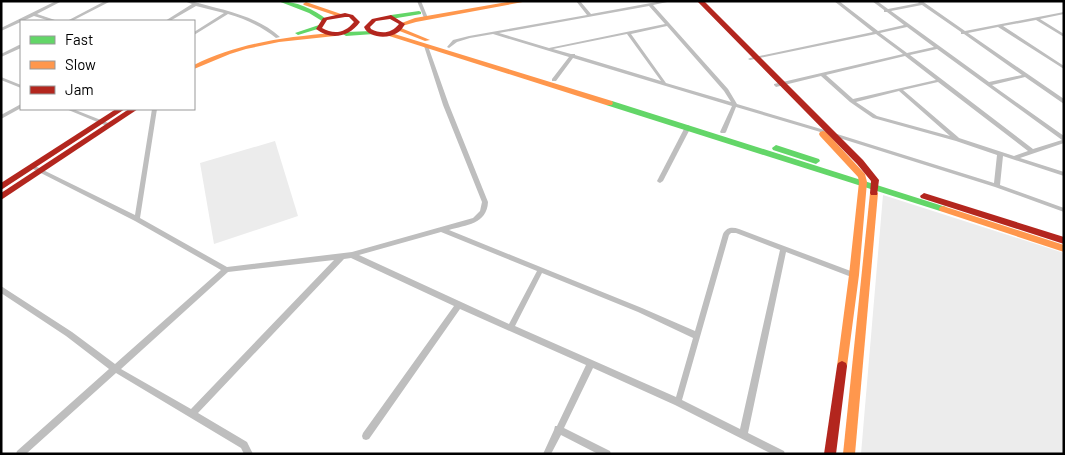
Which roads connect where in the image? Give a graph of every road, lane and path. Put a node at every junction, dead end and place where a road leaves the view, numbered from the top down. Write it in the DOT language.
graph roads {
  1 [pos="60,1"];
  2 [pos="109,1"];
  3 [pos="186,1"];
  4 [pos="281,1"];
  5 [pos="296,1"];
  6 [pos="418,1"];
  7 [pos="494,1"];
  8 [pos="525,1"];
  9 [pos="578,1"];
  10 [pos="670,1"];
  11 [pos="694,1"];
  12 [pos="700,1"];
  13 [pos="836,1"];
  14 [pos="874,1"];
  15 [pos="921,3"];
  16 [pos="196,4"];
  17 [pos="650,5"];
  18 [pos="886,11"];
  19 [pos="227,13"];
  20 [pos="1064,13"];
  21 [pos="33,14"];
  22 [pos="339,15"];
  23 [pos="425,15"];
  24 [pos="351,16"];
  25 [pos="590,16"];
  26 [pos="391,17"];
  27 [pos="380,18"];
  28 [pos="1037,19"];
  29 [pos="20,20"];
  30 [pos="21,20"];
  31 [pos="50,20"];
  32 [pos="71,20"];
  33 [pos="169,20"];
  34 [pos="321,23"];
  35 [pos="668,25"];
  36 [pos="400,26"];
  37 [pos="906,26"];
  38 [pos="998,26"];
  39 [pos="1,30"];
  40 [pos="195,33"];
  41 [pos="372,33"];
  42 [pos="495,33"];
  43 [pos="628,33"];
  44 [pos="878,33"];
  45 [pos="963,33"];
  46 [pos="336,34"];
  47 [pos="388,34"];
  48 [pos="1064,36"];
  49 [pos="278,37"];
  50 [pos="20,46"];
  51 [pos="426,46"];
  52 [pos="449,47"];
  53 [pos="550,48"];
  54 [pos="936,48"];
  55 [pos="573,55"];
  56 [pos="1,56"];
  57 [pos="908,56"];
  58 [pos="753,58"];
  59 [pos="195,64"];
  60 [pos="195,65"];
  61 [pos="1064,68"];
  62 [pos="822,74"];
  63 [pos="1025,76"];
  64 [pos="1,78"];
  65 [pos="554,80"];
  66 [pos="940,80"];
  67 [pos="665,83"];
  68 [pos="988,84"];
  69 [pos="779,85"];
  70 [pos="20,87"];
  71 [pos="900,90"];
  72 [pos="1063,100"];
  73 [pos="852,101"];
  74 [pos="735,104"];
  75 [pos="20,107"];
  76 [pos="72,110"];
  77 [pos="120,110"];
  78 [pos="132,110"];
  79 [pos="155,110"];
  80 [pos="1,118"];
  81 [pos="105,124"];
  82 [pos="688,127"];
  83 [pos="819,130"];
  84 [pos="723,132"];
  85 [pos="830,134"];
  86 [pos="958,140"];
  87 [pos="1064,140"];
  88 [pos="1032,151"];
  89 [pos="1000,155"];
  90 [pos="1013,158"];
  91 [pos="37,169"];
  92 [pos="1064,174"];
  93 [pos="862,179"];
  94 [pos="660,181"];
  95 [pos="875,183"];
  96 [pos="997,186"];
  97 [pos="1,187"];
  98 [pos="1,197"];
  99 [pos="1064,210"];
  100 [pos="137,219"];
  101 [pos="443,230"];
  102 [pos="1064,241"];
  103 [pos="784,248"];
  104 [pos="1064,249"];
  105 [pos="352,255"];
  106 [pos="342,256"];
  107 [pos="226,270"];
  108 [pos="541,270"];
  109 [pos="854,275"];
  110 [pos="1,289"];
  111 [pos="459,305"];
  112 [pos="510,328"];
  113 [pos="697,336"];
  114 [pos="591,364"];
  115 [pos="115,369"];
  116 [pos="678,402"];
  117 [pos="193,413"];
  118 [pos="558,429"];
  119 [pos="743,435"];
  120 [pos="366,436"];
  121 [pos="20,454"];
  122 [pos="249,454"];
  123 [pos="547,454"];
  124 [pos="607,454"];
  125 [pos="781,454"];
  126 [pos="830,454"];
  127 [pos="849,454"];
  1 -- 21 [label="street"];
  2 -- 32 [label="street"];
  3 -- 16 [label="street"];
  4 -- 34 [label="main road"];
  5 -- 22 [label="main road"];
  6 -- 23 [label="street"];
  7 -- 23 [label="main road"];
  8 -- 23 [label="main road"];
  9 -- 25 [label="street"];
  10 -- 17 [label="street"];
  11 -- 58 [label="main road"];
  12 -- 58 [label="main road"];
  13 -- 44 [label="street"];
  14 -- 18 [label="street"];
  15 -- 18 [label="street"];
  15 -- 45 [label="street"];
  16 -- 19 [label="street"];
  16 -- 33 [label="street"];
  17 -- 25 [label="street"];
  17 -- 35 [label="street"];
  18 -- 37 [label="street"];
  19 -- 40 [label="street"];
  19 -- 49 [label="street"];
  20 -- 28 [label="street"];
  21 -- 30 [label="street"];
  21 -- 31 [label="street"];
  22 -- 24 [label="main road"];
  22 -- 34 [label="main road"];
  23 -- 26 [label="main road"];
  23 -- 36 [label="main road"];
  24 -- 27 [label="main road"];
  24 -- 46 [label="main road"];
  25 -- 42 [label="street"];
  26 -- 27 [label="main road"];
  26 -- 36 [label="main road"];
  27 -- 41 [label="main road"];
  28 -- 38 [label="street"];
  28 -- 48 [label="street"];
  29 -- 39 [label="street"];
  34 -- 46 [label="main road"];
  34 -- 49 [label="main road"];
  35 -- 43 [label="street"];
  35 -- 74 [label="street"];
  36 -- 47 [label="main road"];
  36 -- 52 [label="main road"];
  37 -- 44 [label="street"];
  37 -- 54 [label="street"];
  38 -- 45 [label="street"];
  38 -- 61 [label="street"];
  41 -- 46 [label="main road"];
  41 -- 47 [label="main road"];
  42 -- 52 [label="street"];
  42 -- 53 [label="street"];
  43 -- 53 [label="street"];
  43 -- 67 [label="street"];
  44 -- 57 [label="street"];
  44 -- 58 [label="street"];
  45 -- 63 [label="street"];
  46 -- 60 [label="main road"];
  47 -- 51 [label="main road"];
  49 -- 59 [label="main road"];
  50 -- 56 [label="street"];
  51 -- 82 [label="main road"];
  51 -- 101 [label="street"];
  52 -- 65 [label="main road"];
  53 -- 55 [label="street"];
  54 -- 57 [label="street"];
  54 -- 68 [label="street"];
  55 -- 65 [label="street"];
  55 -- 67 [label="street"];
  57 -- 62 [label="street"];
  57 -- 66 [label="street"];
  58 -- 69 [label="main road"];
  62 -- 69 [label="street"];
  62 -- 73 [label="street"];
  63 -- 68 [label="street"];
  63 -- 72 [label="street"];
  64 -- 70 [label="street"];
  65 -- 84 [label="main road"];
  66 -- 71 [label="street"];
  66 -- 88 [label="street"];
  67 -- 74 [label="street"];
  68 -- 87 [label="street"];
  69 -- 83 [label="main road"];
  69 -- 85 [label="main road"];
  71 -- 73 [label="street"];
  71 -- 86 [label="street"];
  73 -- 86 [label="street"];
  74 -- 83 [label="street"];
  74 -- 84 [label="street"];
  75 -- 80 [label="street"];
  76 -- 81 [label="street"];
  77 -- 81 [label="main road"];
  78 -- 81 [label="main road"];
  79 -- 100 [label="street"];
  81 -- 91 [label="main road"];
  82 -- 93 [label="main road"];
  82 -- 94 [label="street"];
  83 -- 85 [label="street"];
  83 -- 93 [label="main road"];
  84 -- 93 [label="main road"];
  85 -- 95 [label="main road"];
  85 -- 96 [label="street"];
  86 -- 89 [label="street"];
  87 -- 88 [label="street"];
  88 -- 90 [label="street"];
  89 -- 90 [label="street"];
  89 -- 96 [label="street"];
  90 -- 92 [label="street"];
  91 -- 97 [label="main road"];
  91 -- 98 [label="main road"];
  91 -- 100 [label="street"];
  93 -- 95 [label="main road"];
  93 -- 109 [label="main road"];
  95 -- 102 [label="main road"];
  95 -- 104 [label="main road"];
  95 -- 127 [label="main road"];
  96 -- 99 [label="street"];
  100 -- 107 [label="street"];
  101 -- 105 [label="street"];
  101 -- 108 [label="street"];
  103 -- 109 [label="street"];
  103 -- 113 [label="street"];
  103 -- 119 [label="street"];
  105 -- 106 [label="street"];
  105 -- 111 [label="street"];
  106 -- 107 [label="street"];
  106 -- 117 [label="street"];
  107 -- 115 [label="street"];
  108 -- 112 [label="street"];
  108 -- 113 [label="street"];
  109 -- 126 [label="main road"];
  110 -- 115 [label="street"];
  111 -- 112 [label="street"];
  111 -- 120 [label="street"];
  112 -- 114 [label="street"];
  113 -- 116 [label="street"];
  114 -- 116 [label="street"];
  114 -- 118 [label="street"];
  115 -- 117 [label="street"];
  115 -- 121 [label="street"];
  116 -- 119 [label="street"];
  117 -- 122 [label="street"];
  118 -- 123 [label="street"];
  118 -- 124 [label="street"];
  119 -- 125 [label="street"];
}
